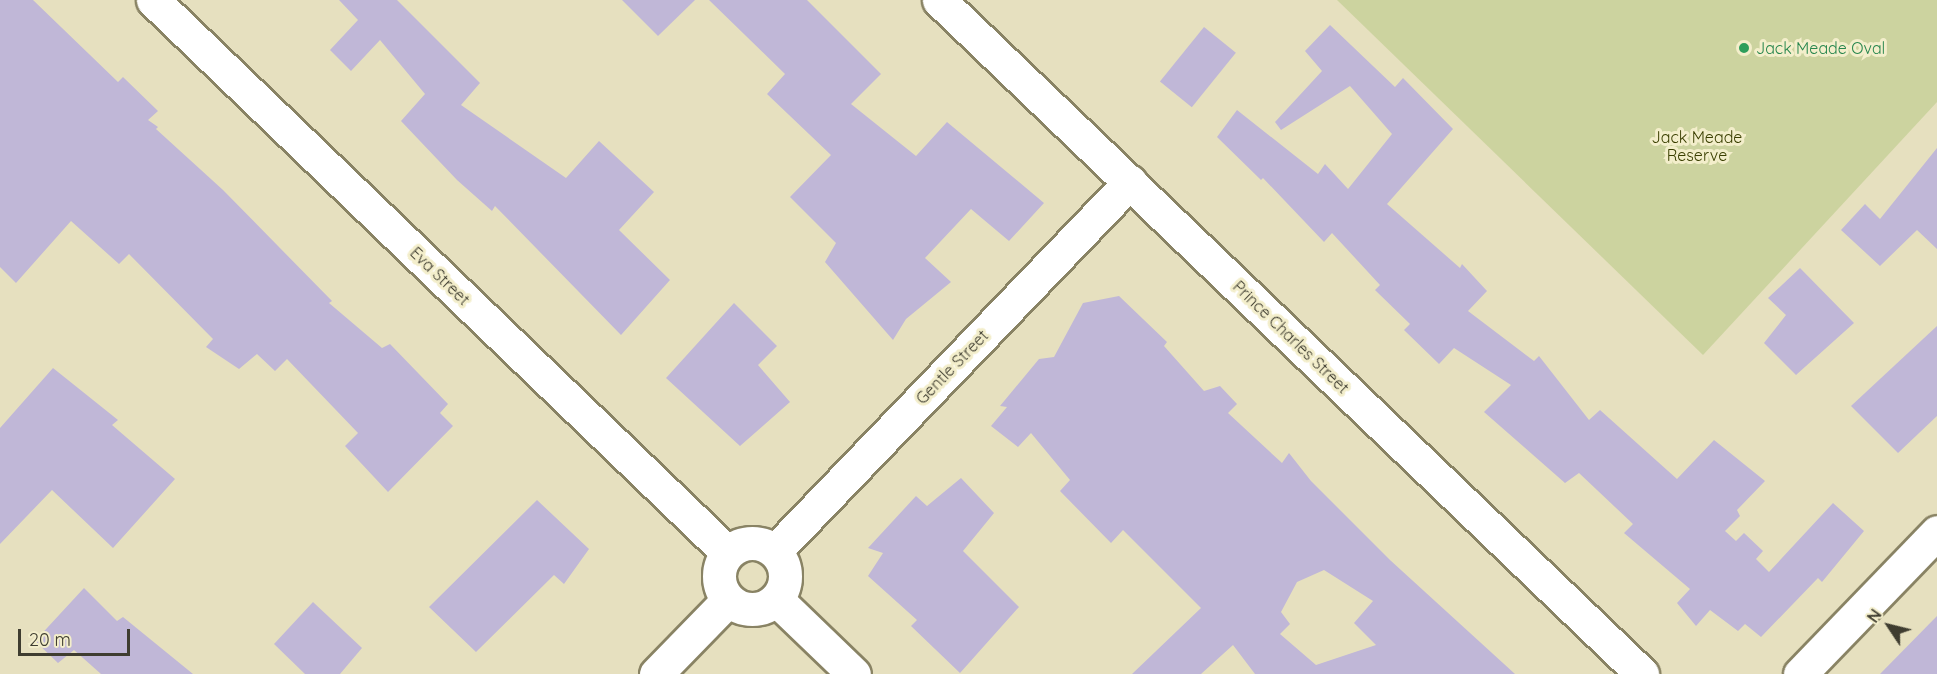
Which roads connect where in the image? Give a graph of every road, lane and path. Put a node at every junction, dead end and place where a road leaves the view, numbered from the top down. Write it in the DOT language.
graph roads {
  1 [pos="153,0"];
  2 [pos="939,0"];
  3 [pos="1130,182"];
  4 [pos="1937,532"];
  5 [pos="775,551"];
  6 [pos="727,552"];
  7 [pos="776,599"];
  8 [pos="728,600"];
  9 [pos="656,674"];
  10 [pos="854,674"];
  11 [pos="1642,674"];
  12 [pos="1800,674"];
  1 -- 6 [label="street, Eva Street"];
  2 -- 3 [label="street, Prince Charles Street"];
  3 -- 5 [label="street, Gentle Street"];
  3 -- 11 [label="street, Prince Charles Street"];
  4 -- 12 [label="street"];
  5 -- 6 [label="street"];
  5 -- 7 [label="street"];
  6 -- 8 [label="street"];
  7 -- 8 [label="street"];
  7 -- 10 [label="street"];
  8 -- 9 [label="street"];
}
